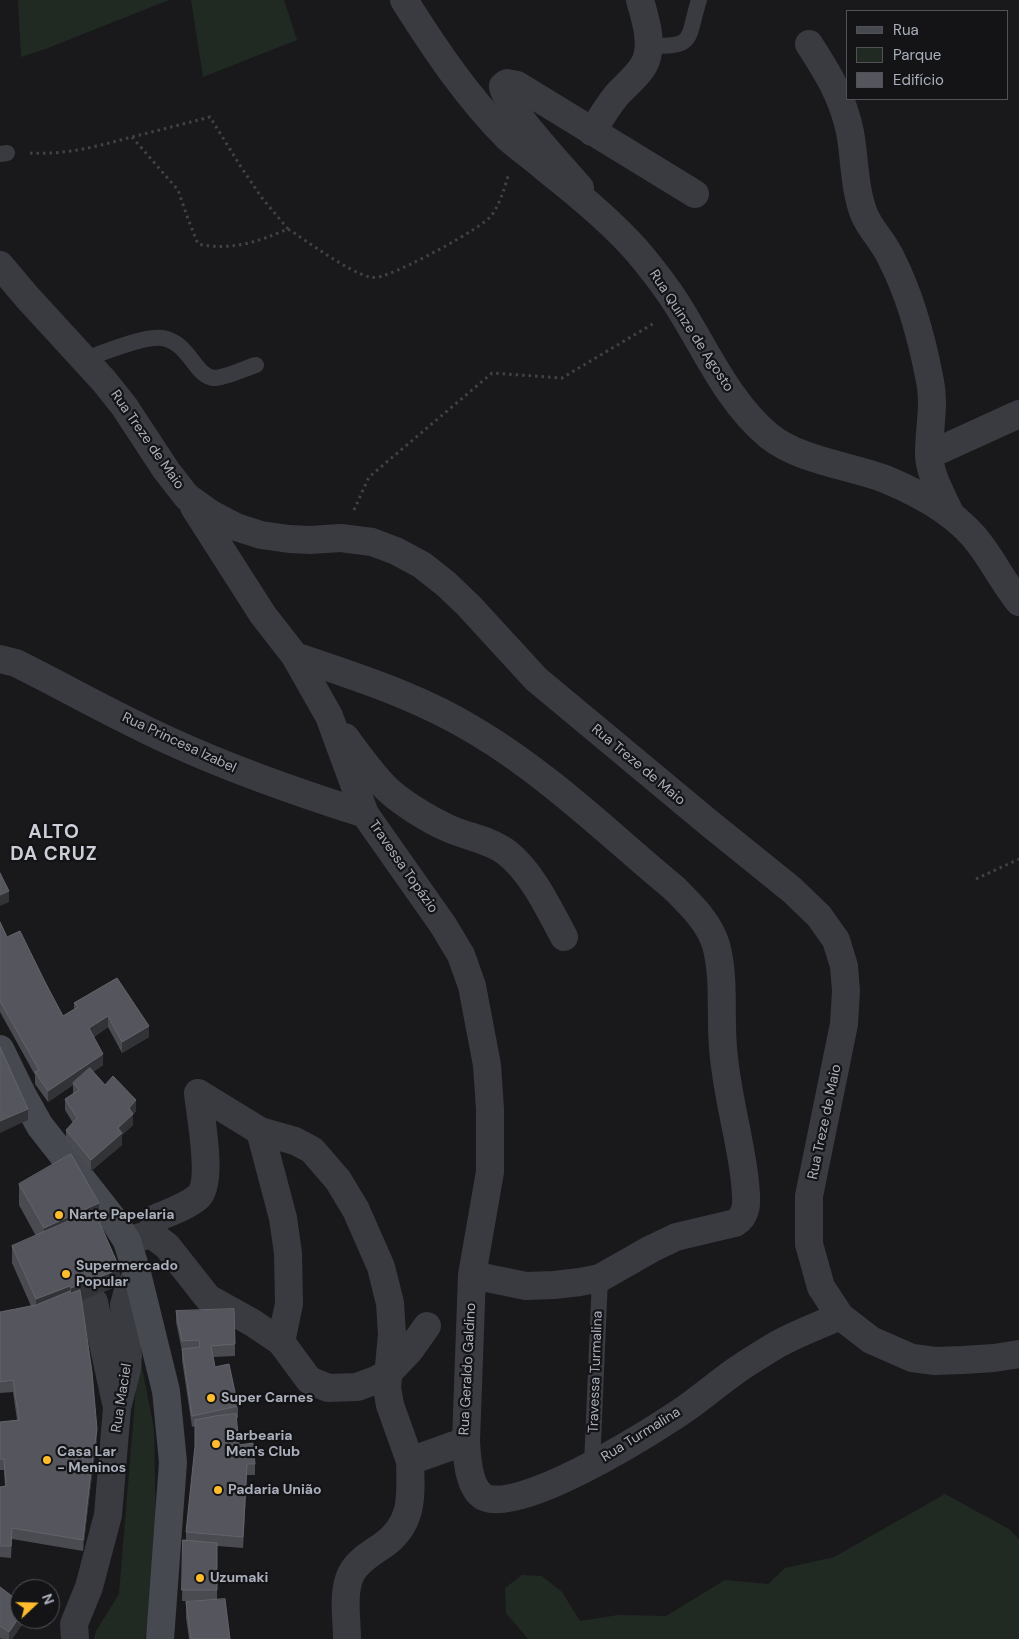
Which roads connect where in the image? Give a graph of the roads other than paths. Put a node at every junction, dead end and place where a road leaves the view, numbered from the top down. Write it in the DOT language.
graph roads {
  1 [pos="404,0"];
  2 [pos="640,0"];
  3 [pos="699,0"];
  4 [pos="809,44"];
  5 [pos="649,45"];
  6 [pos="592,132"];
  7 [pos="695,194"];
  8 [pos="614,227"];
  9 [pos="0,265"];
  10 [pos="84,359"];
  11 [pos="256,365"];
  12 [pos="1019,414"];
  13 [pos="929,454"];
  14 [pos="187,497"];
  15 [pos="950,513"];
  16 [pos="1019,602"];
  17 [pos="0,640"];
  18 [pos="295,656"];
  19 [pos="8,661"];
  20 [pos="329,716"];
  21 [pos="365,814"];
  22 [pos="564,937"];
  23 [pos="0,1049"];
  24 [pos="260,1131"];
  25 [pos="139,1237"];
  26 [pos="137,1274"];
  27 [pos="472,1275"];
  28 [pos="600,1278"];
  29 [pos="94,1302"];
  30 [pos="840,1316"];
  31 [pos="427,1326"];
  32 [pos="281,1342"];
  33 [pos="1019,1354"];
  34 [pos="388,1373"];
  35 [pos="117,1408"];
  36 [pos="466,1441"];
  37 [pos="410,1461"];
  38 [pos="592,1465"];
  39 [pos="75,1639"];
  40 [pos="160,1639"];
  41 [pos="347,1639"];
  1 -- 8 [label="street, Rua Quinze de Agosto"];
  2 -- 5 [label="street"];
  3 -- 5 [label="lane"];
  4 -- 13 [label="street"];
  5 -- 6 [label="street"];
  6 -- 7 [label="street"];
  6 -- 8 [label="street"];
  8 -- 15 [label="street, Rua Quinze de Agosto"];
  9 -- 10 [label="street, Rua Treze de Maio"];
  10 -- 11 [label="lane"];
  10 -- 14 [label="street, Rua Treze de Maio"];
  12 -- 13 [label="street"];
  13 -- 15 [label="street"];
  14 -- 18 [label="street, Travessa Topázio"];
  14 -- 30 [label="street, Rua Treze de Maio"];
  15 -- 16 [label="street, Rua Quinze de Agosto"];
  17 -- 19 [label="street"];
  18 -- 20 [label="street, Travessa Topázio"];
  18 -- 28 [label="street"];
  19 -- 21 [label="street, Rua Princesa Izabel"];
  20 -- 21 [label="street, Travessa Topázio"];
  20 -- 22 [label="street"];
  21 -- 27 [label="street, Travessa Topázio"];
  23 -- 25 [label="main road"];
  24 -- 25 [label="street"];
  24 -- 32 [label="street"];
  24 -- 34 [label="street"];
  25 -- 26 [label="main road"];
  25 -- 32 [label="street"];
  26 -- 35 [label="street, Rua Maciel"];
  26 -- 40 [label="main road"];
  27 -- 28 [label="street"];
  27 -- 36 [label="street, Rua Geraldo Galdino"];
  28 -- 38 [label="lane, Travessa Turmalina"];
  29 -- 35 [label="street"];
  30 -- 33 [label="street, Rua Treze de Maio"];
  30 -- 38 [label="street, Rua Turmalina"];
  31 -- 34 [label="street"];
  32 -- 34 [label="street"];
  34 -- 37 [label="street"];
  35 -- 39 [label="street, Rua Maciel"];
  36 -- 37 [label="street, Rua Geraldo Galdino"];
  36 -- 38 [label="street, Rua Turmalina"];
  37 -- 41 [label="street"];
}
